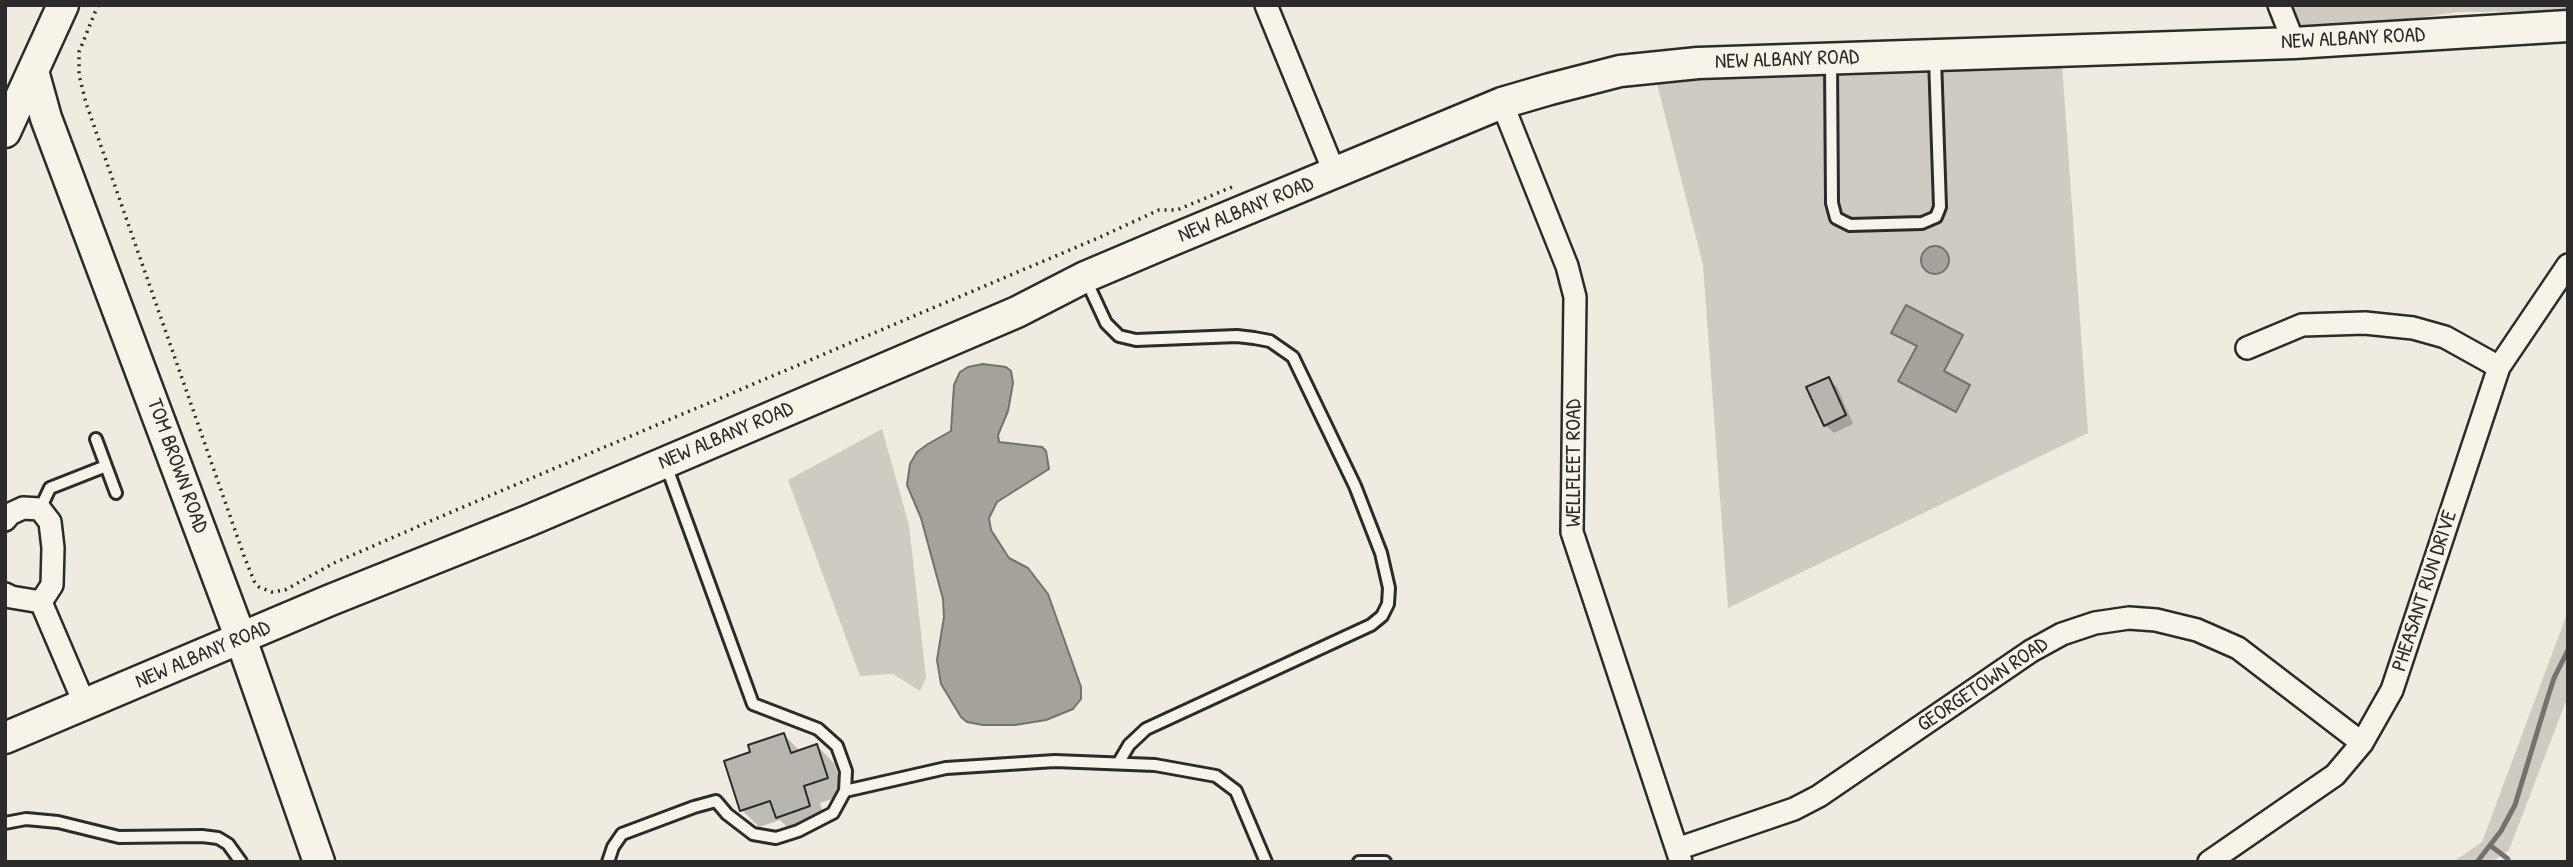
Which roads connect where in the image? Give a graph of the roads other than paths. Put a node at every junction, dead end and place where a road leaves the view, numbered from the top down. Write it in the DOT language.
graph roads {
  1 [pos="63,5"];
  2 [pos="2279,5"];
  3 [pos="1274,8"];
  4 [pos="2568,26"];
  5 [pos="2294,43"];
  6 [pos="1935,55"];
  7 [pos="1831,58"];
  8 [pos="33,71"];
  9 [pos="1502,103"];
  10 [pos="5,132"];
  11 [pos="1335,174"];
  12 [pos="2568,265"];
  13 [pos="1085,278"];
  14 [pos="2247,348"];
  15 [pos="2499,367"];
  16 [pos="96,439"];
  17 [pos="664,463"];
  18 [pos="106,466"];
  19 [pos="116,494"];
  20 [pos="40,509"];
  21 [pos="7,512"];
  22 [pos="5,594"];
  23 [pos="41,602"];
  24 [pos="242,639"];
  25 [pos="85,705"];
  26 [pos="5,738"];
  27 [pos="2362,743"];
  28 [pos="1119,762"];
  29 [pos="845,791"];
  30 [pos="5,822"];
  31 [pos="1679,855"];
  32 [pos="241,862"];
  33 [pos="318,862"];
  34 [pos="608,862"];
  35 [pos="1266,862"];
  36 [pos="1359,862"];
  37 [pos="1385,862"];
  38 [pos="2209,862"];
  1 -- 8 [label="street"];
  2 -- 5 [label="street"];
  3 -- 11 [label="street"];
  4 -- 5 [label="street, NEW ALBANY ROAD"];
  5 -- 6 [label="street, NEW ALBANY ROAD"];
  6 -- 7 [label="street, NEW ALBANY ROAD"];
  6 -- 7 [label="lane"];
  7 -- 9 [label="street, NEW ALBANY ROAD"];
  8 -- 10 [label="street"];
  8 -- 24 [label="street, TOM BROWN ROAD"];
  9 -- 11 [label="street, NEW ALBANY ROAD"];
  9 -- 31 [label="street, WELLFLEET ROAD"];
  11 -- 13 [label="street, NEW ALBANY ROAD"];
  12 -- 15 [label="street, PHEASANT RUN DRIVE"];
  13 -- 17 [label="street, NEW ALBANY ROAD"];
  13 -- 28 [label="lane"];
  14 -- 15 [label="street"];
  15 -- 27 [label="street, PHEASANT RUN DRIVE"];
  16 -- 18 [label="lane"];
  17 -- 24 [label="street, NEW ALBANY ROAD"];
  17 -- 29 [label="lane"];
  18 -- 19 [label="lane"];
  18 -- 20 [label="lane"];
  20 -- 21 [label="street"];
  20 -- 23 [label="street"];
  22 -- 23 [label="street"];
  23 -- 25 [label="street"];
  24 -- 25 [label="street, NEW ALBANY ROAD"];
  24 -- 33 [label="street, TOM BROWN ROAD"];
  25 -- 26 [label="street, NEW ALBANY ROAD"];
  27 -- 31 [label="street, GEORGETOWN ROAD"];
  27 -- 38 [label="street, PHEASANT RUN DRIVE"];
  28 -- 29 [label="lane"];
  28 -- 35 [label="lane"];
  29 -- 34 [label="lane"];
  30 -- 32 [label="lane"];
  36 -- 37 [label="lane"];
}
